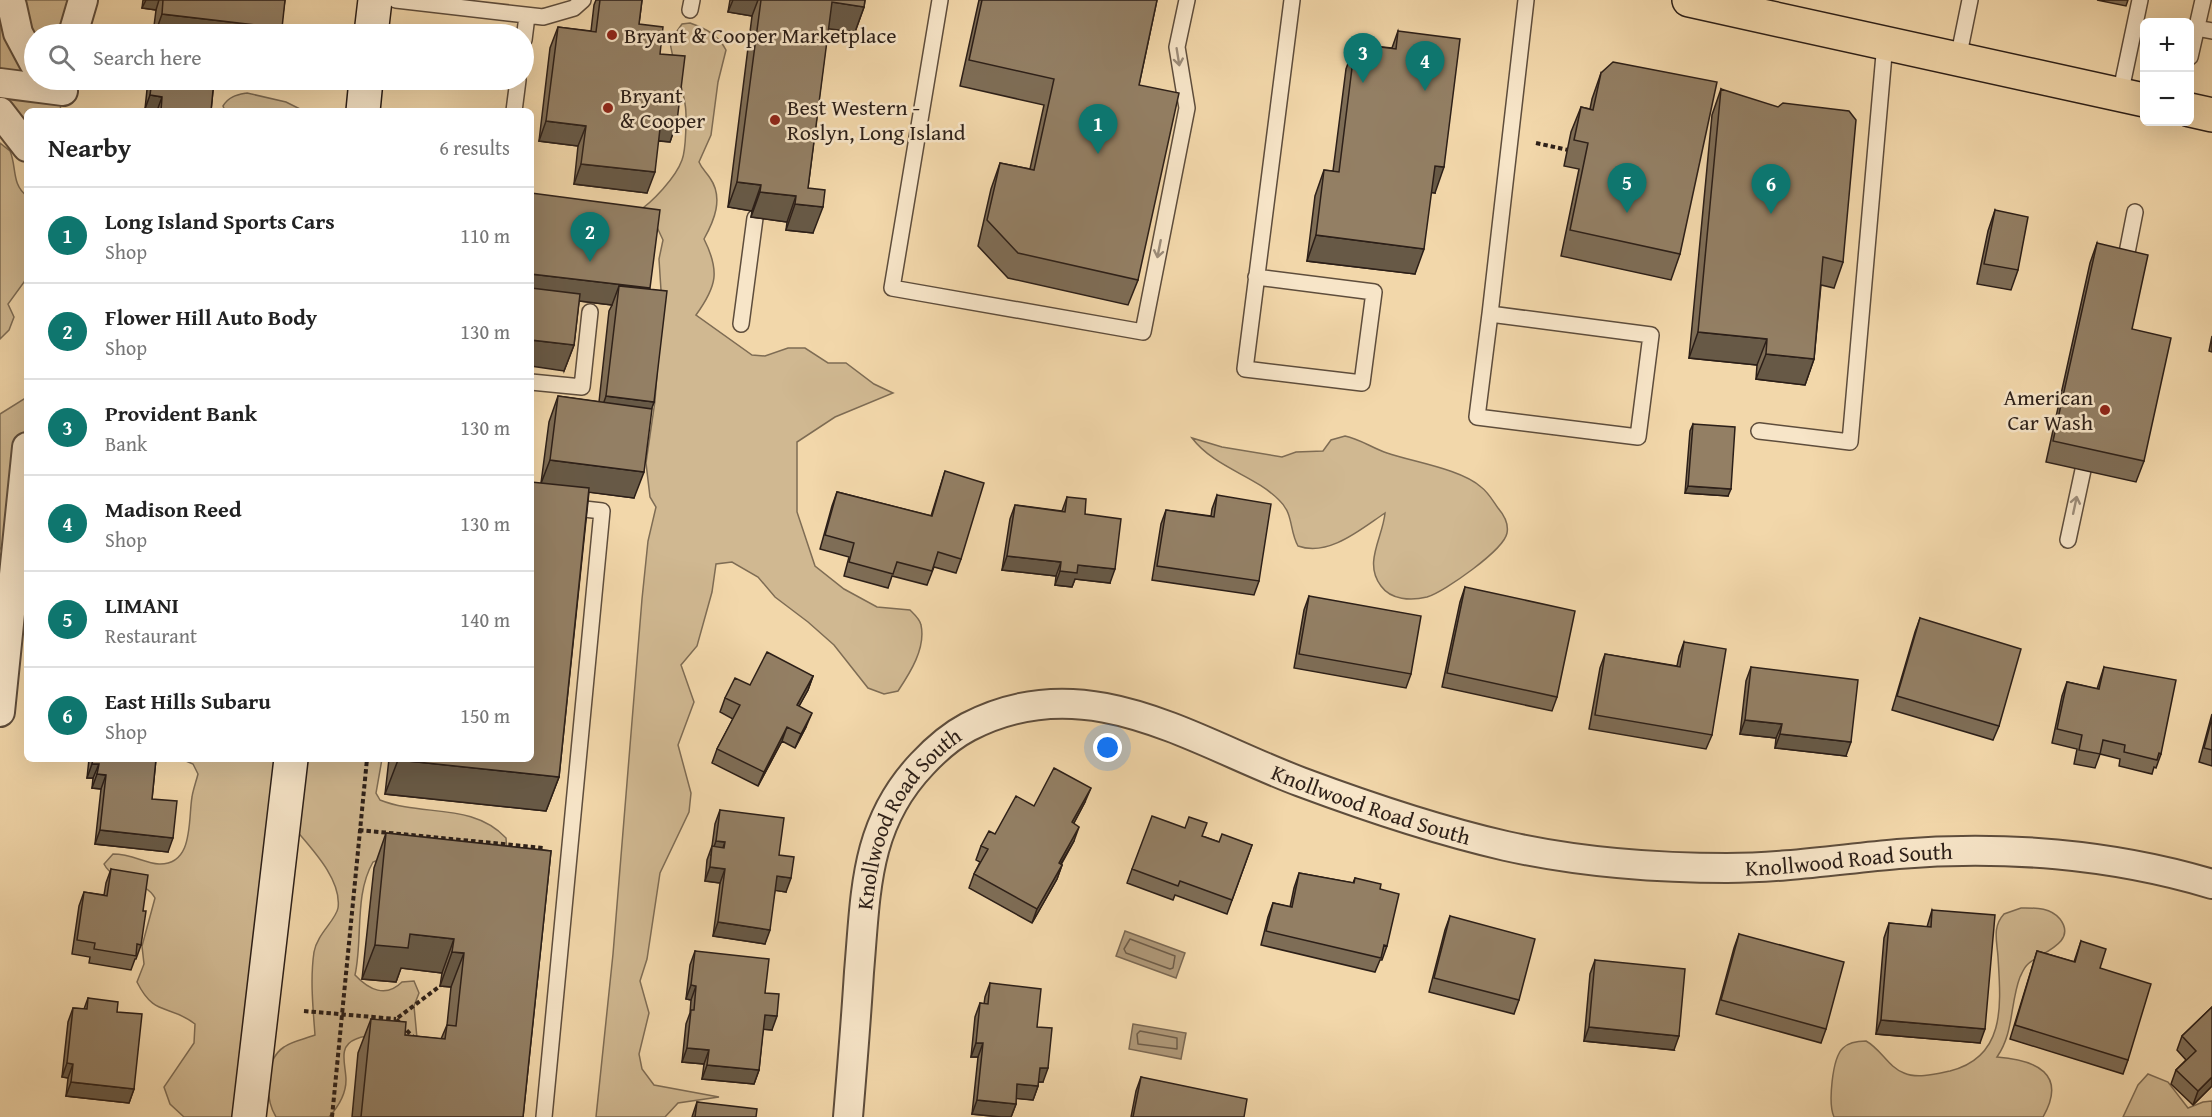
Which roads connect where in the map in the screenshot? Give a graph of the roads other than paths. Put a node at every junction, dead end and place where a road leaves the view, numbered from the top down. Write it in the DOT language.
graph roads {
  1 [pos="83,0"];
  2 [pos="375,0"];
  3 [pos="396,0"];
  4 [pos="583,0"];
  5 [pos="940,0"];
  6 [pos="1187,0"];
  7 [pos="1292,0"];
  8 [pos="1526,0"];
  9 [pos="1689,0"];
  10 [pos="1970,0"];
  11 [pos="2140,0"];
  12 [pos="2203,0"];
  13 [pos="13,3"];
  14 [pos="526,16"];
  15 [pos="76,24"];
  16 [pos="372,24"];
  17 [pos="525,24"];
  18 [pos="2196,28"];
  19 [pos="2212,31"];
  20 [pos="0,33"];
  21 [pos="2194,38"];
  22 [pos="1885,43"];
  23 [pos="24,44"];
  24 [pos="1958,59"];
  25 [pos="0,83"];
  26 [pos="24,86"];
  27 [pos="365,90"];
  28 [pos="517,90"];
  29 [pos="2132,97"];
  30 [pos="363,108"];
  31 [pos="514,108"];
  32 [pos="2194,111"];
  33 [pos="0,112"];
  34 [pos="2212,115"];
  35 [pos="24,143"];
  36 [pos="2135,212"];
  37 [pos="755,218"];
  38 [pos="2124,271"];
  39 [pos="1256,277"];
  40 [pos="590,312"];
  41 [pos="1490,314"];
  42 [pos="741,324"];
  43 [pos="534,382"];
  44 [pos="1759,431"];
  45 [pos="2083,470"];
  46 [pos="24,473"];
  47 [pos="534,503"];
  48 [pos="2068,540"];
  49 [pos="3,652"];
  50 [pos="0,712"];
  51 [pos="291,762"];
  52 [pos="2212,884"];
  53 [pos="249,1117"];
  54 [pos="544,1117"];
  55 [pos="848,1117"];
  1 -- 15 [label="street"];
  2 -- 16 [label="main road"];
  3 -- 14 [label="lane"];
  4 -- 14 [label="lane"];
  6 -- 5 [label="lane, one-way"];
  7 -- 39 [label="lane"];
  8 -- 41 [label="lane"];
  9 -- 22 [label="main road"];
  10 -- 24 [label="lane"];
  11 -- 29 [label="lane"];
  12 -- 18 [label="lane"];
  13 -- 20 [label="street"];
  13 -- 23 [label="street"];
  14 -- 17 [label="lane"];
  18 -- 19 [label="lane"];
  18 -- 21 [label="lane"];
  22 -- 24 [label="main road"];
  22 -- 44 [label="lane"];
  24 -- 29 [label="main road"];
  25 -- 26 [label="street"];
  27 -- 30 [label="main road"];
  28 -- 31 [label="lane"];
  32 -- 34 [label="main road"];
  33 -- 35 [label="street"];
  36 -- 38 [label="lane"];
  37 -- 42 [label="lane"];
  39 -- 39 [label="lane"];
  40 -- 43 [label="lane"];
  41 -- 41 [label="lane"];
  48 -- 45 [label="lane, one-way"];
  46 -- 49 [label="street"];
  47 -- 54 [label="lane"];
  49 -- 50 [label="street"];
  51 -- 53 [label="main road"];
  52 -- 55 [label="street, Knollwood Road South"];
}
